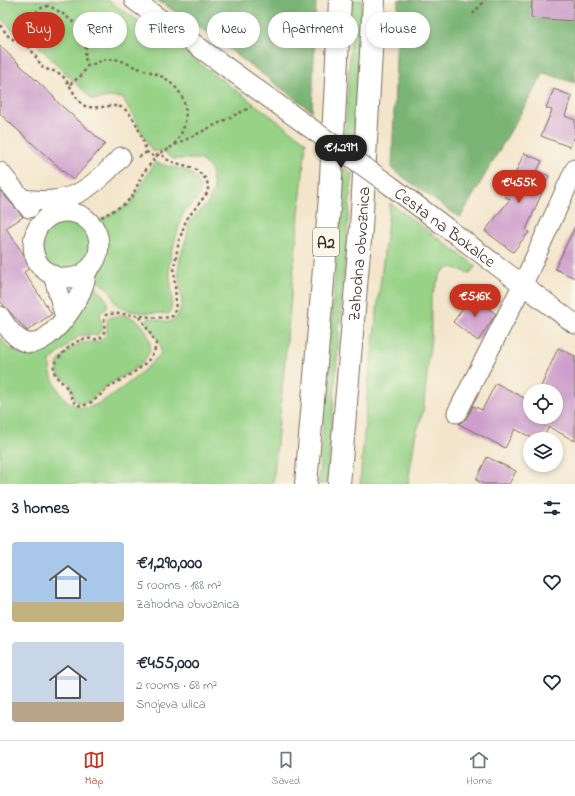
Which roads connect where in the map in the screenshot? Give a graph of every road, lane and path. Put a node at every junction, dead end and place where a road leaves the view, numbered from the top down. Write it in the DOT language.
graph roads {
  1 [pos="134,0"];
  2 [pos="340,0"];
  3 [pos="485,0"];
  4 [pos="374,2"];
  5 [pos="36,12"];
  6 [pos="57,12"];
  7 [pos="473,14"];
  8 [pos="65,17"];
  9 [pos="88,64"];
  10 [pos="70,84"];
  11 [pos="270,98"];
  12 [pos="168,150"];
  13 [pos="121,157"];
  14 [pos="575,169"];
  15 [pos="0,172"];
  16 [pos="22,199"];
  17 [pos="42,222"];
  18 [pos="91,223"];
  19 [pos="86,272"];
  20 [pos="53,275"];
  21 [pos="523,284"];
  22 [pos="0,316"];
  23 [pos="65,317"];
  24 [pos="140,317"];
  25 [pos="575,324"];
  26 [pos="457,413"];
  27 [pos="306,484"];
  28 [pos="339,484"];
  1 -- 11 [label="street, Cesta na Bokalce"];
  2 -- 27 [label="highway, Zahodna obvoznica / A2"];
  3 -- 7 [label="path"];
  4 -- 28 [label="highway, Zahodna obvoznica / A2"];
  5 -- 6 [label="path"];
  8 -- 9 [label="path"];
  9 -- 10 [label="path"];
  9 -- 12 [label="path"];
  11 -- 12 [label="path"];
  11 -- 21 [label="street, Cesta na Bokalce, bridge"];
  12 -- 18 [label="path"];
  13 -- 16 [label="street"];
  14 -- 21 [label="street"];
  15 -- 16 [label="street"];
  16 -- 17 [label="street"];
  17 -- 18 [label="street"];
  17 -- 20 [label="street"];
  18 -- 19 [label="street"];
  19 -- 20 [label="street"];
  19 -- 23 [label="street"];
  20 -- 23 [label="street"];
  21 -- 25 [label="street, Cesta na Bokalce"];
  21 -- 26 [label="street"];
  22 -- 23 [label="street"];
  24 -- 24 [label="path"];
}
